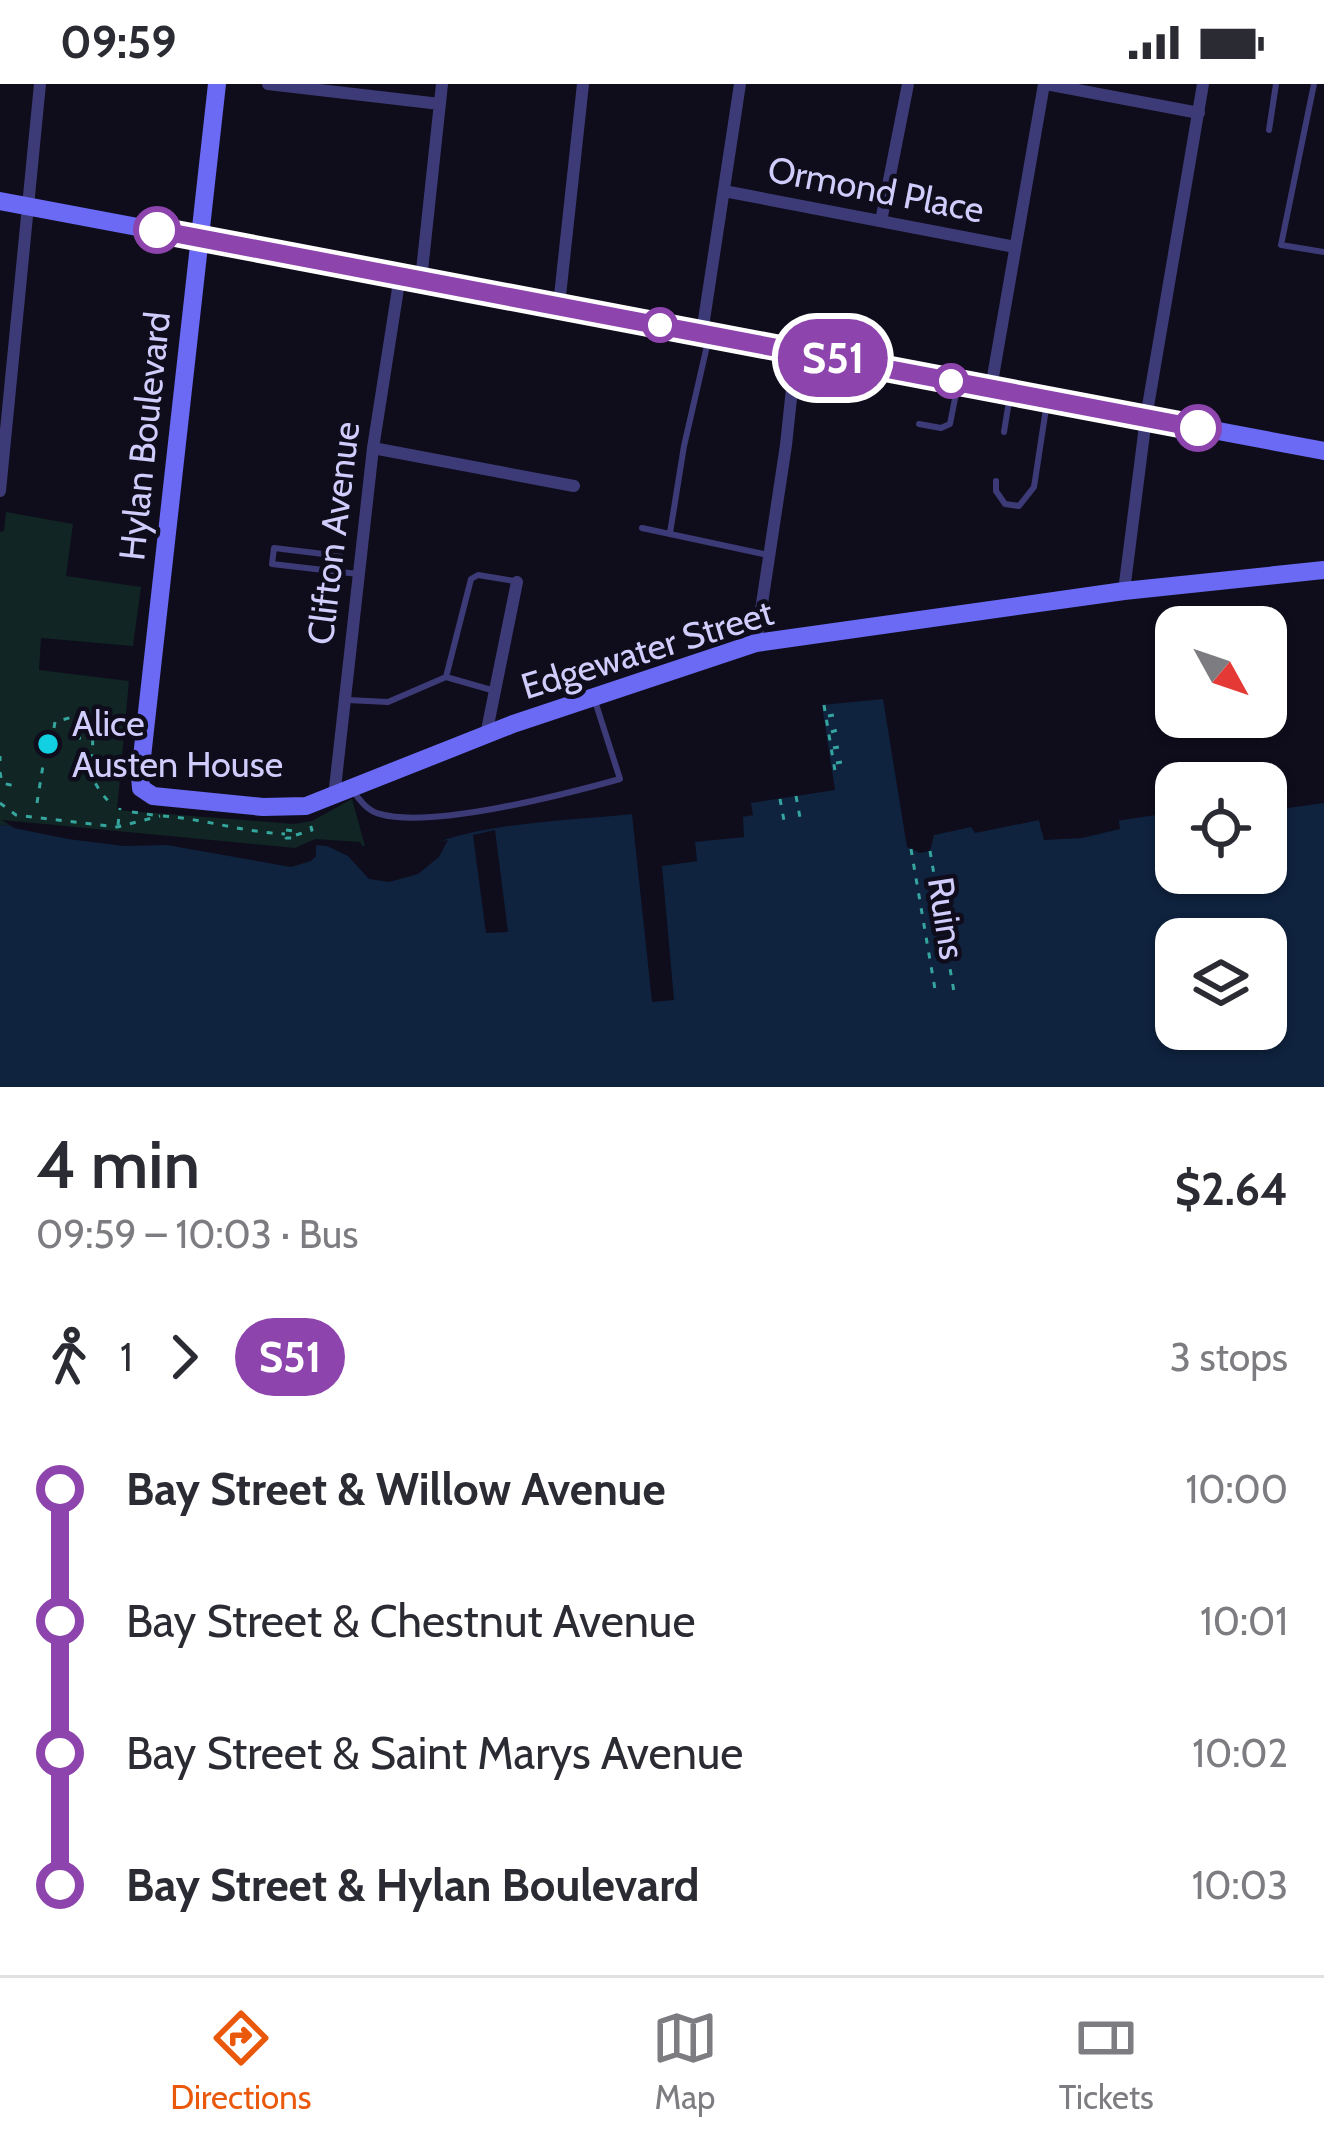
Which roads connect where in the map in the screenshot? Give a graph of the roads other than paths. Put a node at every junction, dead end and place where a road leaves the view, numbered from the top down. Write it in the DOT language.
graph roads {
  1 [pos="40,84"];
  2 [pos="217,84"];
  3 [pos="268,84"];
  4 [pos="442,84"];
  5 [pos="583,84"];
  6 [pos="740,84"];
  7 [pos="908,84"];
  8 [pos="1045,84"];
  9 [pos="1203,84"];
  10 [pos="1276,84"];
  11 [pos="1314,84"];
  12 [pos="1064,86"];
  13 [pos="440,104"];
  14 [pos="1198,113"];
  15 [pos="1269,130"];
  16 [pos="724,190"];
  17 [pos="0,201"];
  18 [pos="28,206"];
  19 [pos="881,221"];
  20 [pos="199,238"];
  21 [pos="1015,247"];
  22 [pos="1324,252"];
  23 [pos="400,276"];
  24 [pos="421,280"];
  25 [pos="559,305"];
  26 [pos="706,334"];
  27 [pos="796,351"];
  28 [pos="958,382"];
  29 [pos="1001,390"];
  30 [pos="1048,399"];
  31 [pos="1146,418"];
  32 [pos="919,424"];
  33 [pos="1004,432"];
  34 [pos="373,448"];
  35 [pos="1324,451"];
  36 [pos="996,481"];
  37 [pos="574,486"];
  38 [pos="0,490"];
  39 [pos="641,528"];
  40 [pos="670,533"];
  41 [pos="768,555"];
  42 [pos="1324,570"];
  43 [pos="338,572"];
  44 [pos="358,574"];
  45 [pos="517,582"];
  46 [pos="1124,591"];
  47 [pos="756,643"];
  48 [pos="446,677"];
  49 [pos="495,691"];
  50 [pos="594,697"];
  51 [pos="343,700"];
  52 [pos="486,735"];
  53 [pos="146,793"];
  54 [pos="343,794"];
  1 -- 18 [label="street"];
  2 -- 20 [label="street, Hylan Boulevard"];
  3 -- 13 [label="street"];
  4 -- 13 [label="street"];
  5 -- 25 [label="street"];
  6 -- 16 [label="street"];
  7 -- 19 [label="street"];
  8 -- 12 [label="street"];
  8 -- 21 [label="street"];
  9 -- 14 [label="street"];
  10 -- 15 [label="lane"];
  11 -- 22 [label="lane"];
  12 -- 14 [label="street"];
  13 -- 24 [label="street"];
  14 -- 31 [label="street"];
  16 -- 19 [label="street, Ormond Place"];
  16 -- 26 [label="street"];
  17 -- 18 [label="street"];
  18 -- 20 [label="street"];
  18 -- 38 [label="street"];
  19 -- 21 [label="street, Ormond Place"];
  20 -- 23 [label="street"];
  20 -- 53 [label="street, Hylan Boulevard"];
  21 -- 29 [label="street"];
  23 -- 24 [label="street"];
  23 -- 34 [label="street, Clifton Avenue"];
  24 -- 25 [label="street"];
  25 -- 26 [label="street"];
  26 -- 27 [label="street"];
  26 -- 40 [label="lane"];
  27 -- 28 [label="street"];
  27 -- 41 [label="street"];
  28 -- 29 [label="street"];
  28 -- 32 [label="lane"];
  29 -- 30 [label="street"];
  29 -- 33 [label="lane"];
  30 -- 31 [label="street"];
  30 -- 36 [label="lane"];
  31 -- 35 [label="street"];
  31 -- 46 [label="street"];
  34 -- 37 [label="street"];
  34 -- 44 [label="street, Clifton Avenue"];
  39 -- 40 [label="lane"];
  40 -- 41 [label="lane"];
  41 -- 47 [label="street"];
  42 -- 46 [label="street, Edgewater Street"];
  43 -- 43 [label="lane"];
  43 -- 44 [label="lane"];
  44 -- 51 [label="street, Clifton Avenue"];
  45 -- 48 [label="lane"];
  45 -- 49 [label="street"];
  46 -- 47 [label="street, Edgewater Street"];
  47 -- 50 [label="street, Edgewater Street"];
  48 -- 49 [label="lane"];
  48 -- 51 [label="lane"];
  49 -- 52 [label="street"];
  50 -- 52 [label="street, Edgewater Street"];
  50 -- 54 [label="lane"];
  51 -- 54 [label="street, Clifton Avenue"];
  52 -- 54 [label="street, Edgewater Street"];
  53 -- 54 [label="street, Edgewater Street"];
}
